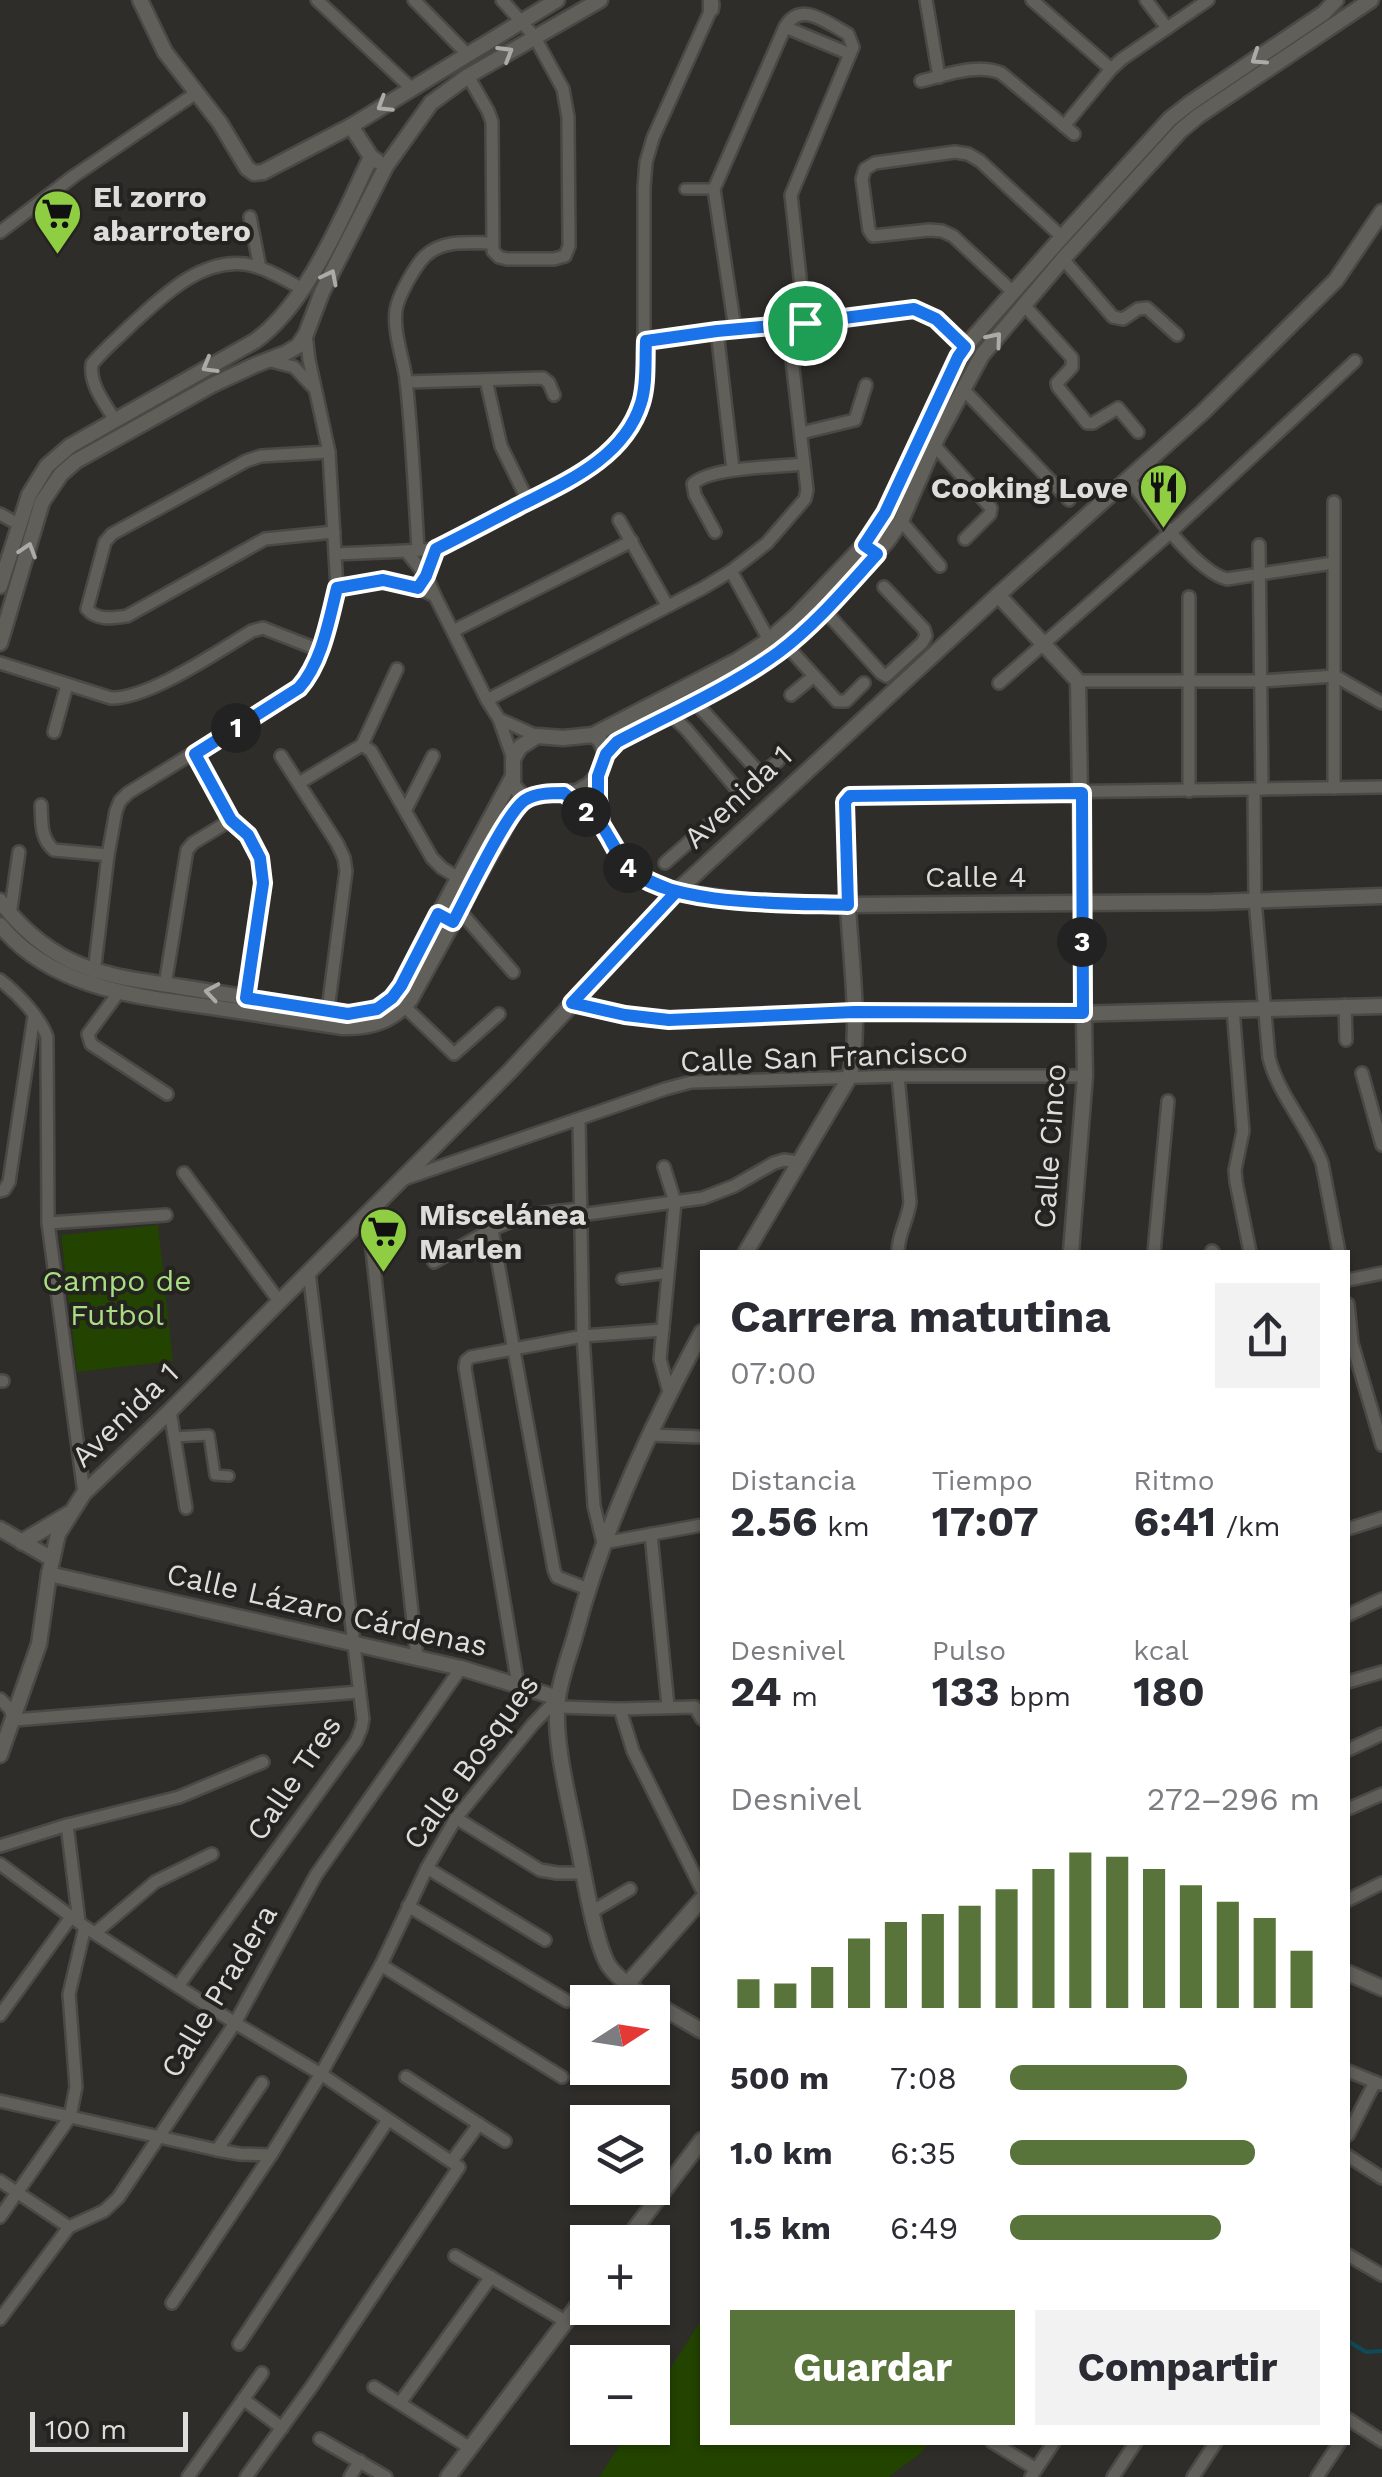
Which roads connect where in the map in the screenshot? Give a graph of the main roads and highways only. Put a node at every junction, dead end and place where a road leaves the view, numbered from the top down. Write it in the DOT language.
graph roads {
  1 [pos="69,1514"];
  2 [pos="22,1542"];
  1 -- 2 [label="main road"];
}
